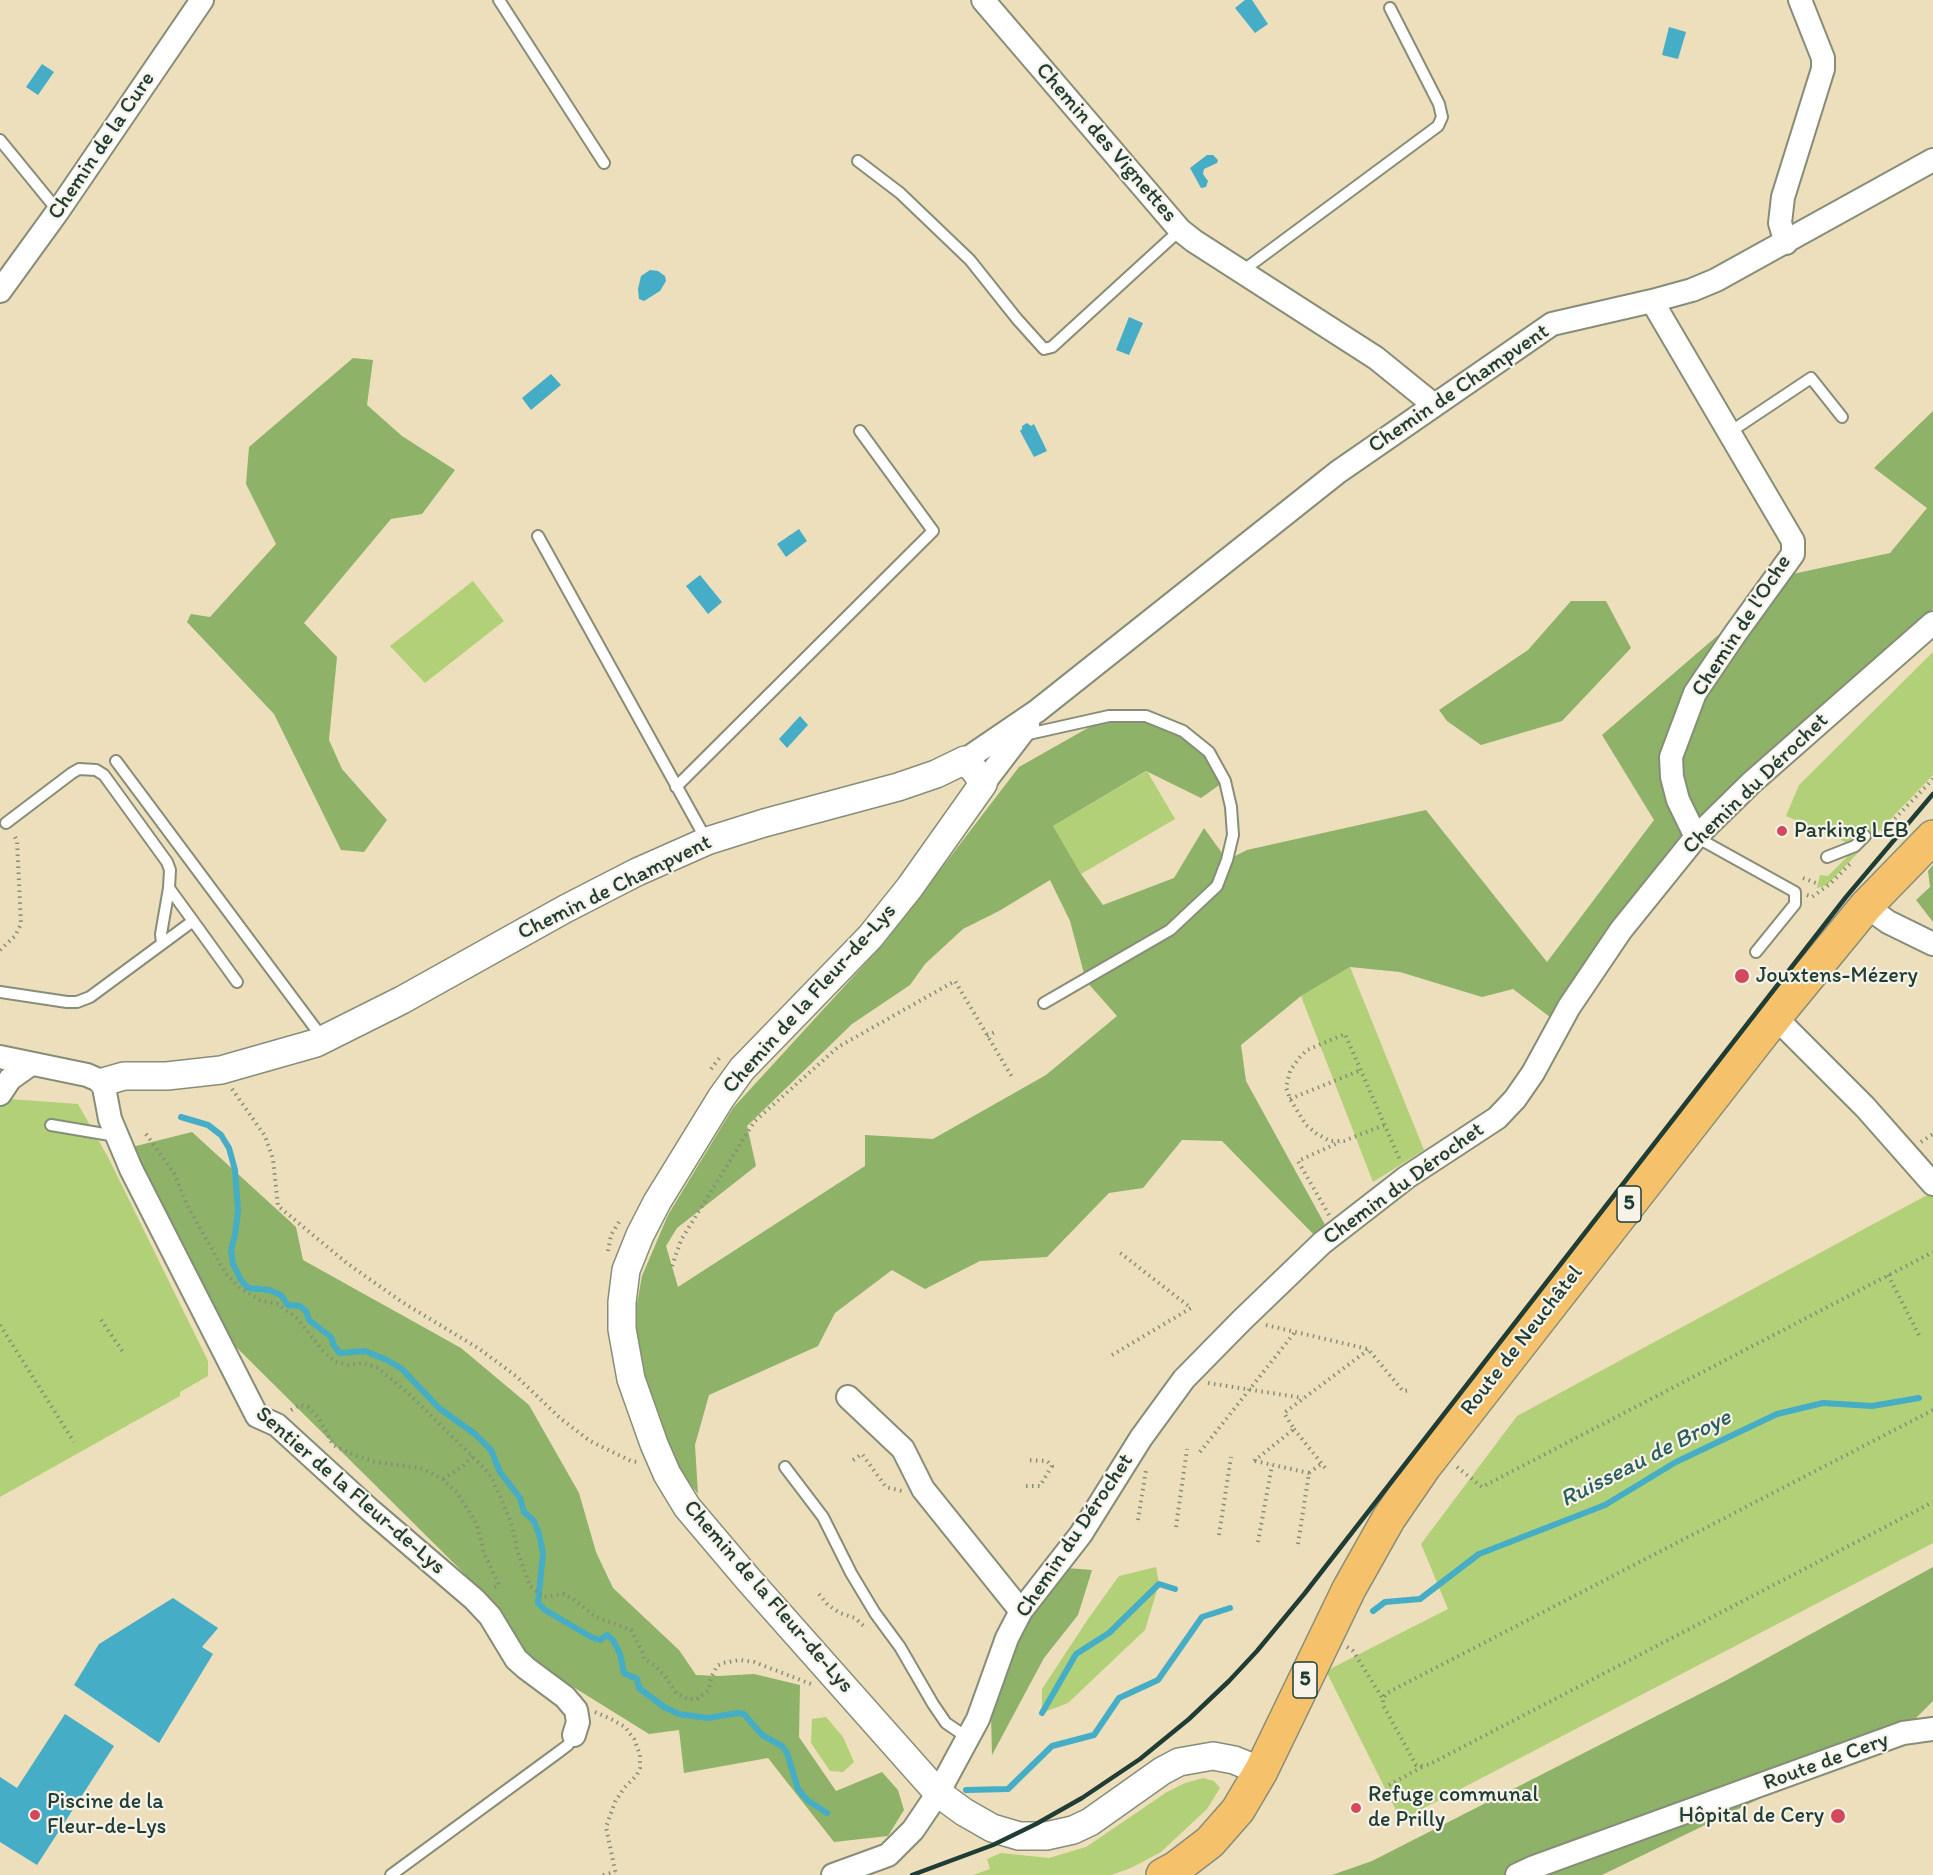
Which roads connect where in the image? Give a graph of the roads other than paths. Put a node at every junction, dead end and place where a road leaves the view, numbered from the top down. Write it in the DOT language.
graph roads {
  1 [pos="202,0"];
  2 [pos="499,0"];
  3 [pos="983,0"];
  4 [pos="1800,0"];
  5 [pos="1390,8"];
  6 [pos="0,140"];
  7 [pos="1933,160"];
  8 [pos="858,161"];
  9 [pos="604,164"];
  10 [pos="58,211"];
  11 [pos="1180,230"];
  12 [pos="1786,243"];
  13 [pos="1241,272"];
  14 [pos="0,291"];
  15 [pos="1652,302"];
  16 [pos="1434,405"];
  17 [pos="1842,417"];
  18 [pos="860,431"];
  19 [pos="1730,432"];
  20 [pos="538,536"];
  21 [pos="1933,623"];
  22 [pos="1037,711"];
  23 [pos="1020,736"];
  24 [pos="965,760"];
  25 [pos="116,761"];
  26 [pos="983,784"];
  27 [pos="676,787"];
  28 [pos="6,823"];
  29 [pos="1865,836"];
  30 [pos="1695,837"];
  31 [pos="1933,837"];
  32 [pos="707,841"];
  33 [pos="1827,857"];
  34 [pos="169,888"];
  35 [pos="1866,906"];
  36 [pos="193,921"];
  37 [pos="162,943"];
  38 [pos="1933,944"];
  39 [pos="1756,952"];
  40 [pos="237,982"];
  41 [pos="0,992"];
  42 [pos="1044,1003"];
  43 [pos="1775,1017"];
  44 [pos="320,1042"];
  45 [pos="0,1057"];
  46 [pos="31,1064"];
  47 [pos="103,1082"];
  48 [pos="0,1094"];
  49 [pos="51,1125"];
  50 [pos="117,1136"];
  51 [pos="1933,1184"];
  52 [pos="848,1397"];
  53 [pos="785,1467"];
  54 [pos="1021,1611"];
  55 [pos="1933,1729"];
  56 [pos="574,1735"];
  57 [pos="968,1738"];
  58 [pos="1261,1771"];
  59 [pos="938,1793"];
  60 [pos="391,1875"];
  61 [pos="833,1875"];
  62 [pos="1163,1875"];
  63 [pos="1518,1875"];
  1 -- 10 [label="street, Chemin de la Cure"];
  2 -- 9 [label="lane"];
  3 -- 11 [label="street, Chemin des Vignettes"];
  4 -- 12 [label="street"];
  5 -- 13 [label="lane"];
  6 -- 10 [label="lane"];
  7 -- 12 [label="street, Chemin de Champvent"];
  8 -- 11 [label="lane"];
  10 -- 14 [label="street, Chemin de la Cure"];
  11 -- 13 [label="street, Chemin des Vignettes"];
  12 -- 15 [label="street, Chemin de Champvent"];
  13 -- 16 [label="street, Chemin des Vignettes"];
  15 -- 16 [label="street, Chemin de Champvent"];
  15 -- 19 [label="street, Chemin de l'Oche"];
  16 -- 22 [label="street, Chemin de Champvent"];
  17 -- 19 [label="lane"];
  18 -- 27 [label="lane"];
  19 -- 30 [label="street, Chemin de l'Oche"];
  20 -- 27 [label="lane"];
  21 -- 30 [label="street, Chemin du Dérochet"];
  22 -- 23 [label="street, Chemin de Champvent"];
  22 -- 24 [label="street, Chemin de Champvent"];
  23 -- 26 [label="street, Chemin de Champvent"];
  23 -- 42 [label="lane"];
  24 -- 26 [label="street"];
  24 -- 32 [label="street, Chemin de Champvent"];
  25 -- 44 [label="lane"];
  26 -- 59 [label="street, Chemin de la Fleur-de-Lys"];
  27 -- 32 [label="lane"];
  28 -- 34 [label="lane"];
  29 -- 33 [label="lane"];
  30 -- 39 [label="lane"];
  30 -- 54 [label="street, Chemin du Dérochet"];
  31 -- 35 [label="main road, Route de Neuchâtel / 5"];
  32 -- 44 [label="street, Chemin de Champvent"];
  34 -- 36 [label="lane"];
  34 -- 37 [label="lane"];
  35 -- 38 [label="street"];
  35 -- 43 [label="main road, Route de Neuchâtel / 5"];
  36 -- 37 [label="lane"];
  36 -- 40 [label="lane"];
  37 -- 41 [label="lane"];
  43 -- 51 [label="street"];
  43 -- 58 [label="main road, Route de Neuchâtel / 5"];
  44 -- 47 [label="street, Chemin de Champvent"];
  45 -- 46 [label="street"];
  46 -- 47 [label="street"];
  46 -- 48 [label="street"];
  47 -- 50 [label="street, Sentier de la Fleur-de-Lys"];
  49 -- 50 [label="lane"];
  50 -- 56 [label="street, Sentier de la Fleur-de-Lys"];
  52 -- 54 [label="street"];
  53 -- 57 [label="lane"];
  54 -- 57 [label="street, Chemin du Dérochet"];
  55 -- 63 [label="street, Route de Cery"];
  56 -- 60 [label="lane"];
  57 -- 59 [label="street, Chemin du Dérochet"];
  58 -- 59 [label="street, Chemin de la Fleur-de-Lys"];
  58 -- 62 [label="main road, Route de Neuchâtel / 5"];
  59 -- 61 [label="street, Chemin du Dérochet"];
}
